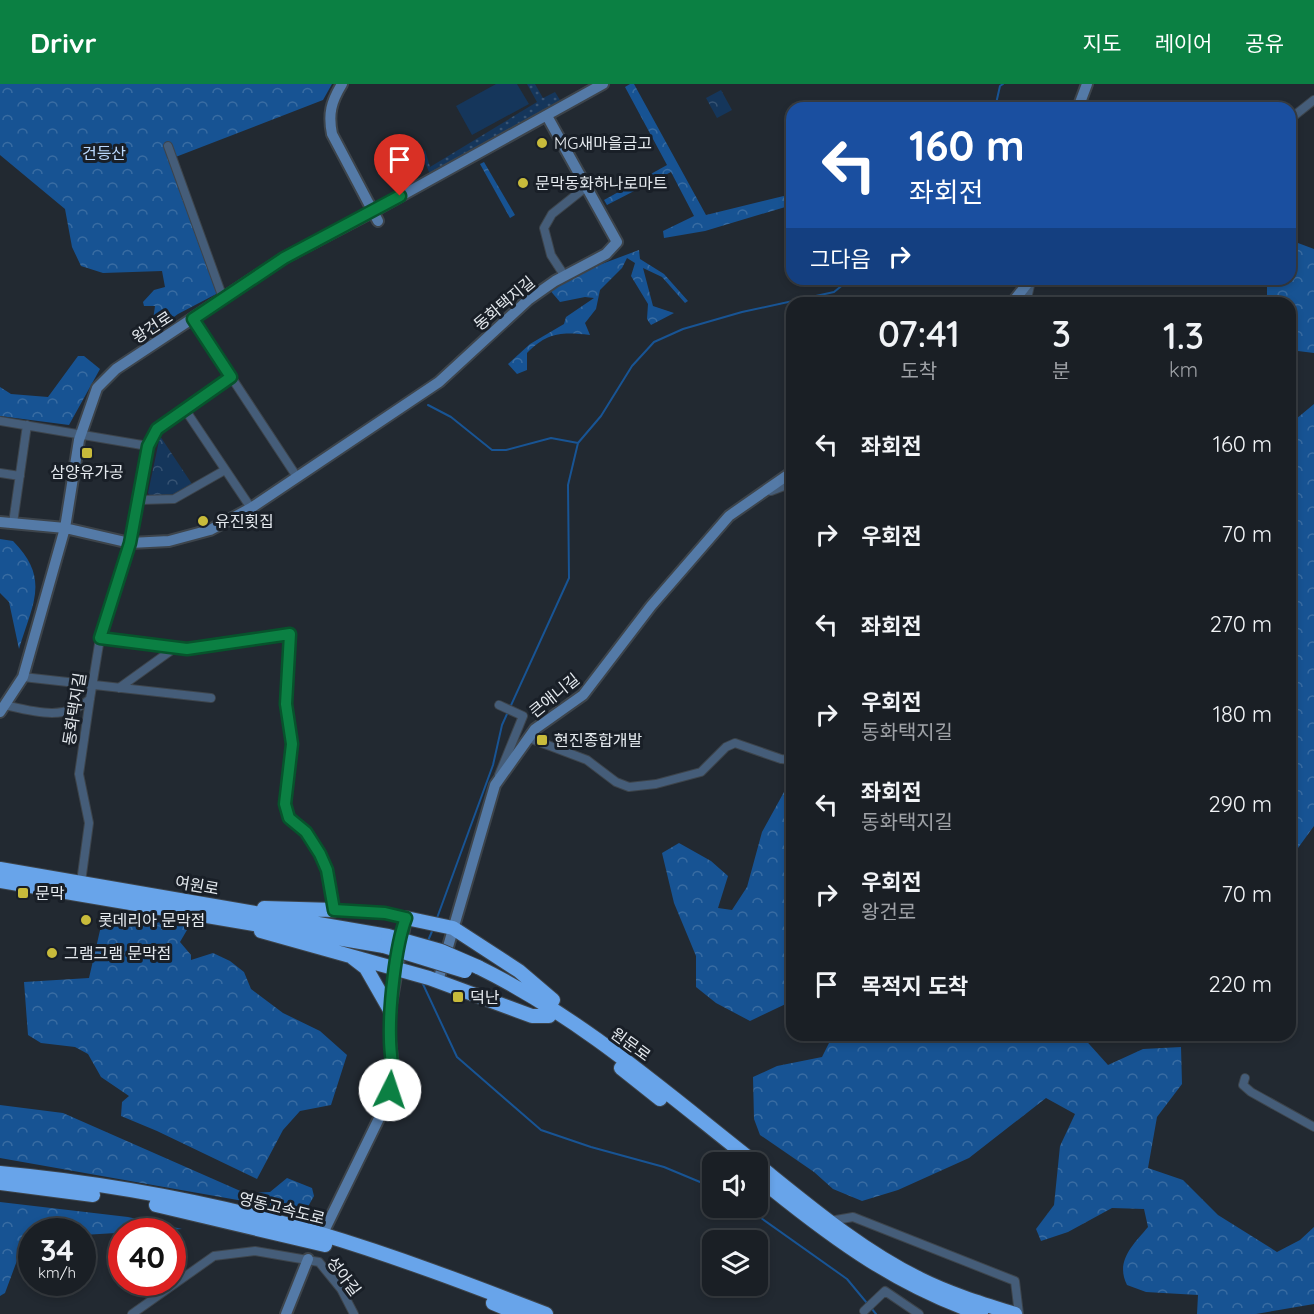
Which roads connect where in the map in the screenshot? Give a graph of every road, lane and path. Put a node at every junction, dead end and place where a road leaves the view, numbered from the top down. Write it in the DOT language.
graph roads {
  1 [pos="342,84"];
  2 [pos="603,84"];
  3 [pos="1087,84"];
  4 [pos="1314,100"];
  5 [pos="1080,102"];
  6 [pos="1296,114"];
  7 [pos="547,116"];
  8 [pos="168,146"];
  9 [pos="586,187"];
  10 [pos="375,216"];
  11 [pos="564,276"];
  12 [pos="1026,285"];
  13 [pos="1017,297"];
  14 [pos="223,298"];
  15 [pos="193,319"];
  16 [pos="231,377"];
  17 [pos="184,408"];
  18 [pos="0,421"];
  19 [pos="27,425"];
  20 [pos="81,432"];
  21 [pos="148,446"];
  22 [pos="225,470"];
  23 [pos="0,473"];
  24 [pos="20,476"];
  25 [pos="786,476"];
  26 [pos="297,477"];
  27 [pos="786,485"];
  28 [pos="759,495"];
  29 [pos="140,500"];
  30 [pos="251,508"];
  31 [pos="0,522"];
  32 [pos="13,523"];
  33 [pos="65,528"];
  34 [pos="130,543"];
  35 [pos="100,638"];
  36 [pos="176,647"];
  37 [pos="23,678"];
  38 [pos="93,685"];
  39 [pos="119,688"];
  40 [pos="211,698"];
  41 [pos="90,699"];
  42 [pos="501,706"];
  43 [pos="3,708"];
  44 [pos="529,738"];
  45 [pos="786,759"];
  46 [pos="495,785"];
  47 [pos="0,869"];
  48 [pos="0,881"];
  49 [pos="80,888"];
  50 [pos="61,891"];
  51 [pos="49,901"];
  52 [pos="334,910"];
  53 [pos="234,914"];
  54 [pos="406,918"];
  55 [pos="449,927"];
  56 [pos="349,955"];
  57 [pos="403,970"];
  58 [pos="476,971"];
  59 [pos="433,980"];
  60 [pos="390,1010"];
  61 [pos="549,1016"];
  62 [pos="587,1032"];
  63 [pos="1245,1078"];
  64 [pos="1314,1127"];
  65 [pos="726,1152"];
  66 [pos="741,1152"];
  67 [pos="0,1173"];
  68 [pos="768,1174"];
  69 [pos="0,1183"];
  70 [pos="768,1185"];
  71 [pos="830,1221"];
  72 [pos="326,1227"];
  73 [pos="308,1259"];
  74 [pos="865,1310"];
  75 [pos="132,1314"];
  76 [pos="286,1314"];
  77 [pos="354,1314"];
  78 [pos="519,1314"];
  79 [pos="546,1314"];
  80 [pos="919,1314"];
  81 [pos="981,1314"];
  82 [pos="1017,1314"];
  1 -- 10 [label="street"];
  2 -- 7 [label="street, 왕건로"];
  3 -- 5 [label="street"];
  4 -- 6 [label="street"];
  7 -- 9 [label="street, 동화택지길"];
  7 -- 10 [label="street, 왕건로"];
  8 -- 14 [label="street"];
  9 -- 11 [label="street"];
  9 -- 11 [label="street, 동화택지길"];
  10 -- 14 [label="street, 왕건로"];
  11 -- 26 [label="street, 동화택지길"];
  12 -- 13 [label="street"];
  14 -- 15 [label="street, 왕건로"];
  15 -- 16 [label="street"];
  15 -- 20 [label="street, 왕건로"];
  16 -- 17 [label="street, 동화택지길"];
  16 -- 26 [label="street"];
  17 -- 21 [label="street, 동화택지길"];
  17 -- 22 [label="street"];
  18 -- 19 [label="street"];
  19 -- 20 [label="street"];
  19 -- 24 [label="street"];
  20 -- 21 [label="street"];
  20 -- 33 [label="street, 왕건로"];
  21 -- 29 [label="street, 동화택지길"];
  22 -- 29 [label="street"];
  22 -- 30 [label="street"];
  23 -- 24 [label="street"];
  24 -- 32 [label="street"];
  25 -- 28 [label="street, 큰애니길"];
  26 -- 30 [label="street, 동화택지길"];
  27 -- 28 [label="street, 큰애니길"];
  28 -- 44 [label="street, 큰애니길"];
  29 -- 34 [label="street, 동화택지길"];
  30 -- 34 [label="street, 동화택지길"];
  31 -- 32 [label="street"];
  32 -- 33 [label="street"];
  33 -- 34 [label="street, 동화택지길"];
  33 -- 37 [label="street, 왕건로"];
  34 -- 35 [label="street, 동화택지길"];
  35 -- 36 [label="street"];
  35 -- 38 [label="street, 동화택지길"];
  36 -- 39 [label="street"];
  36 -- 52 [label="street"];
  37 -- 38 [label="street"];
  37 -- 43 [label="street, 왕건로"];
  38 -- 39 [label="street"];
  38 -- 41 [label="street, 동화택지길"];
  39 -- 40 [label="street"];
  41 -- 43 [label="street"];
  41 -- 49 [label="street, 동화택지길"];
  42 -- 46 [label="street"];
  44 -- 45 [label="street"];
  44 -- 46 [label="street, 큰애니길"];
  46 -- 55 [label="street, 큰애니길"];
  47 -- 49 [label="highway, 여원로"];
  48 -- 50 [label="highway, 여원로"];
  49 -- 50 [label="highway, 여원로"];
  49 -- 53 [label="highway, 여원로"];
  50 -- 51 [label="highway"];
  52 -- 53 [label="highway"];
  52 -- 54 [label="street"];
  53 -- 56 [label="highway"];
  53 -- 58 [label="highway, 여원로, bridge"];
  54 -- 55 [label="highway"];
  54 -- 57 [label="street"];
  55 -- 59 [label="street, 큰애니길"];
  55 -- 62 [label="highway"];
  56 -- 57 [label="highway"];
  56 -- 60 [label="highway"];
  57 -- 59 [label="highway"];
  57 -- 60 [label="street"];
  58 -- 61 [label="highway, 원문로"];
  58 -- 62 [label="highway, 원문로"];
  59 -- 61 [label="highway"];
  60 -- 72 [label="street"];
  61 -- 65 [label="highway, 원문로"];
  62 -- 66 [label="highway, 원문로"];
  63 -- 64 [label="street"];
  67 -- 79 [label="highway, 영동고속도로"];
  68 -- 71 [label="highway"];
  69 -- 78 [label="highway, 영동고속도로"];
  70 -- 81 [label="highway"];
  71 -- 82 [label="highway"];
  71 -- 82 [label="street"];
  73 -- 75 [label="street"];
  73 -- 76 [label="street"];
  73 -- 77 [label="street, 성아길"];
  74 -- 80 [label="street"];
}
